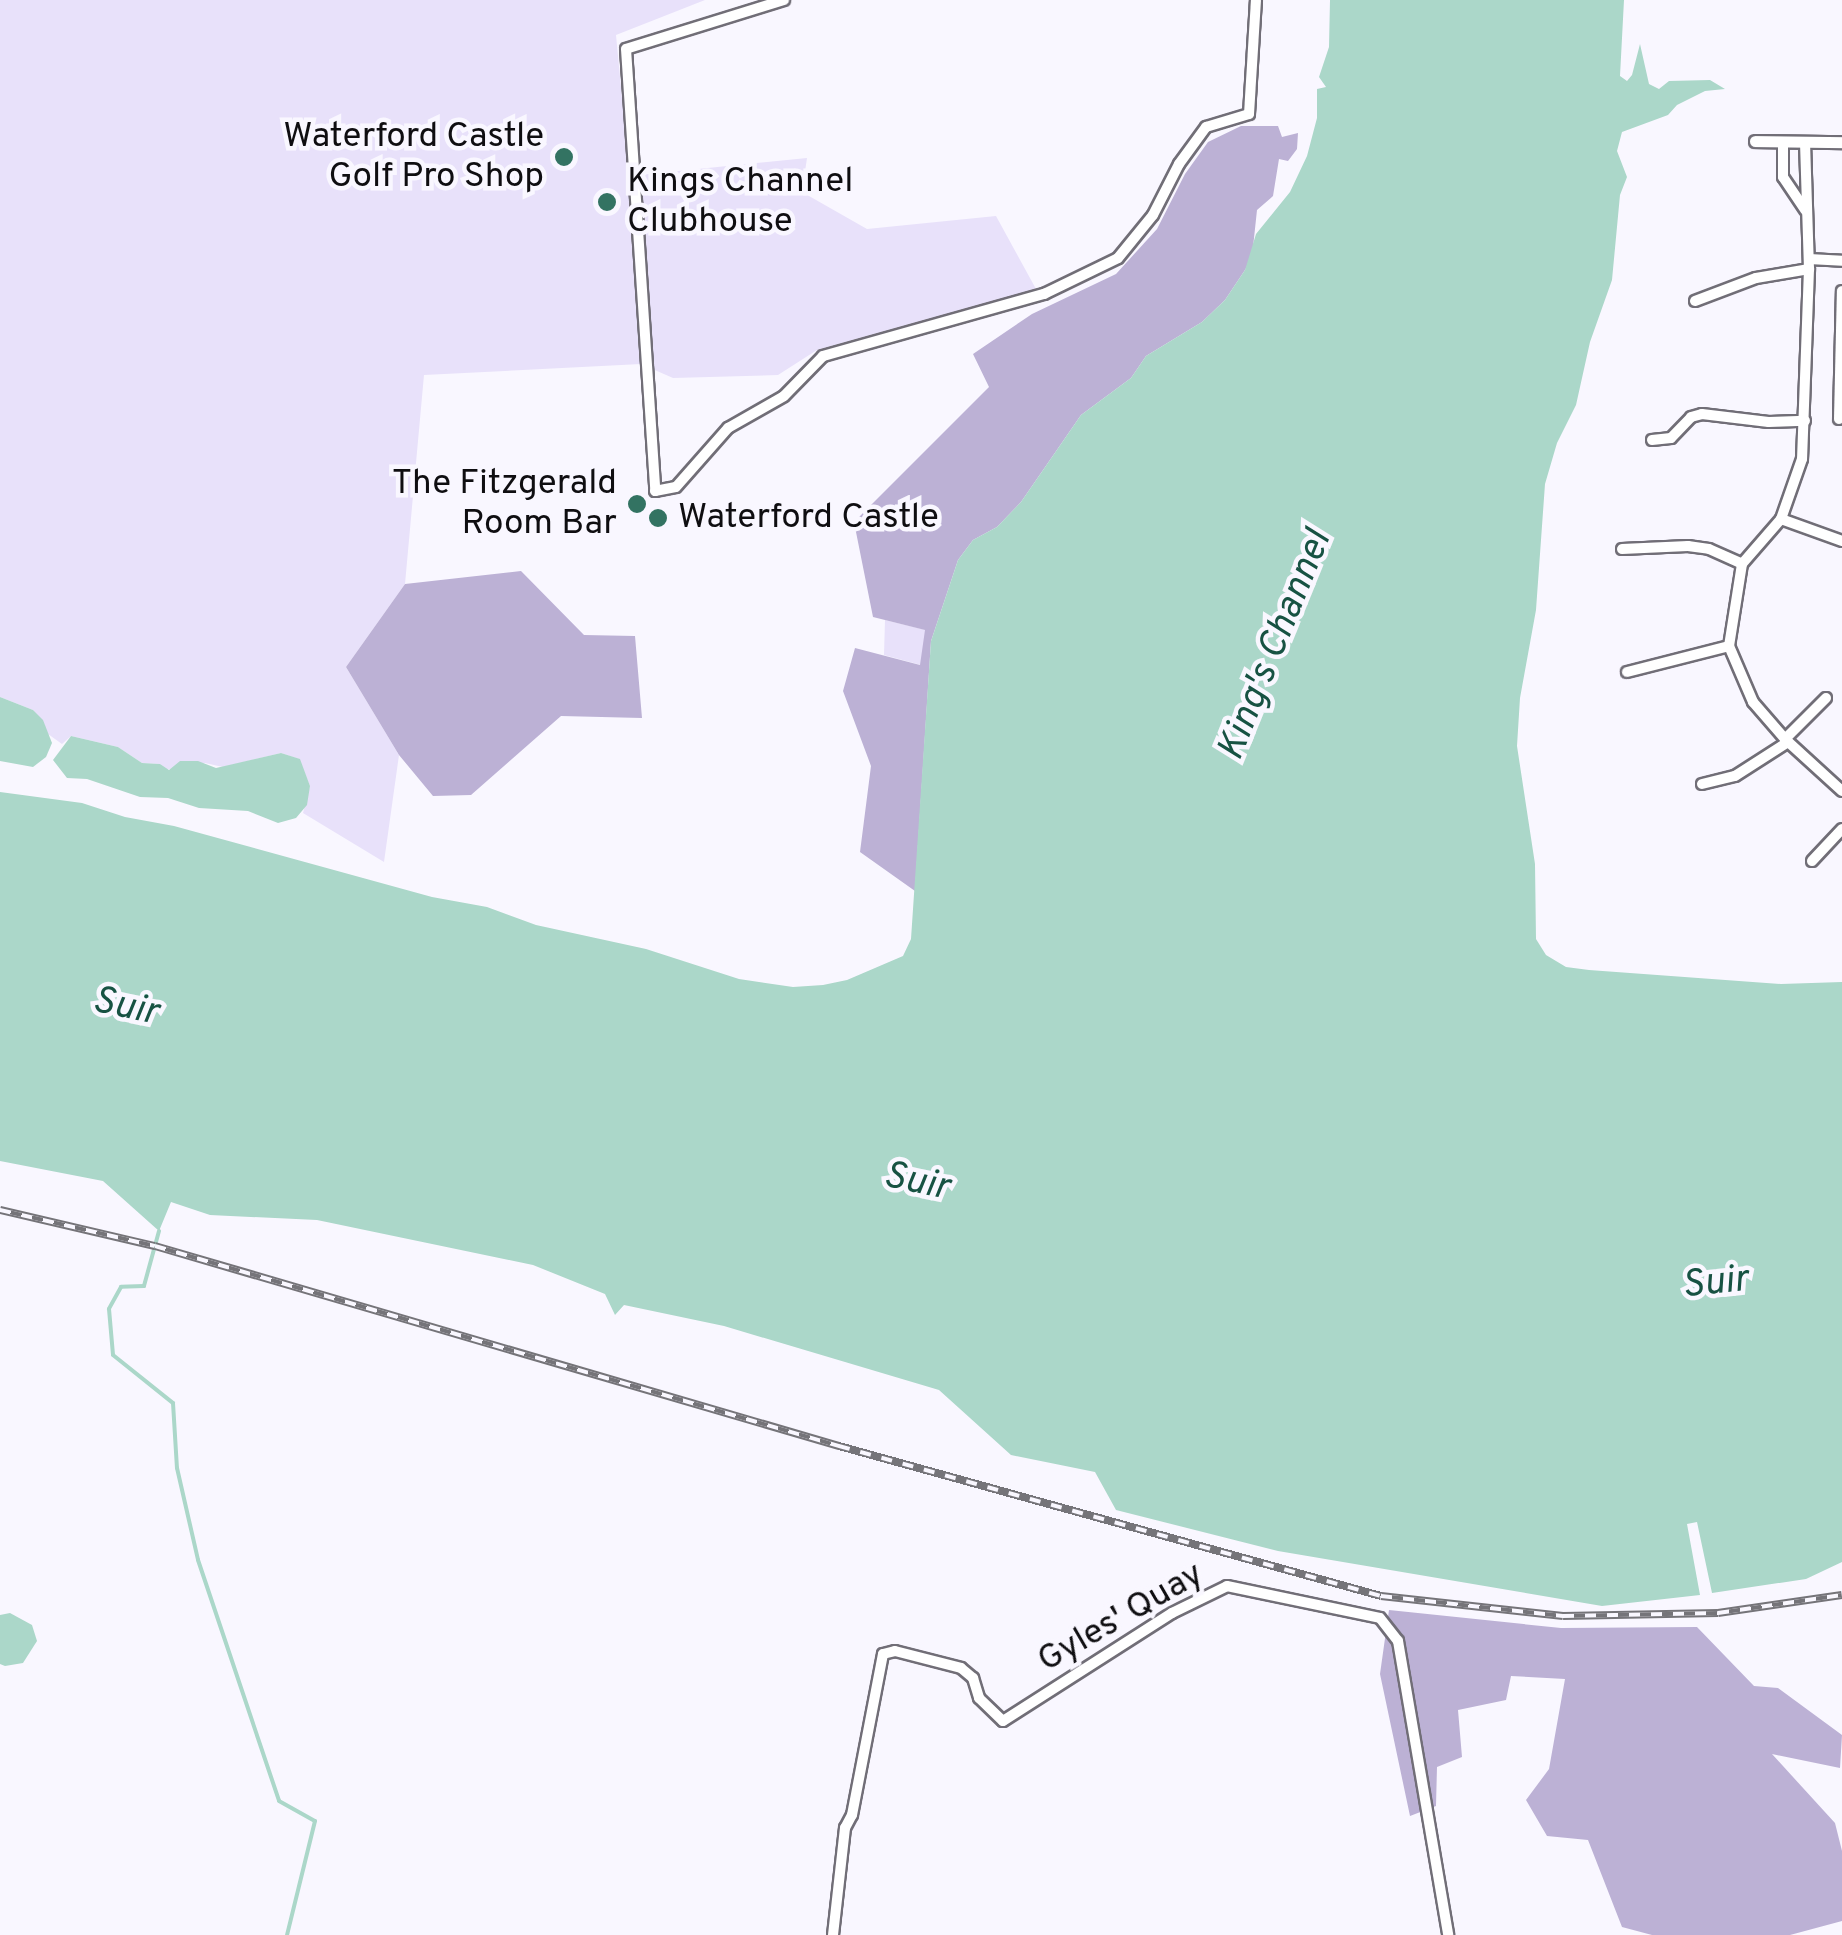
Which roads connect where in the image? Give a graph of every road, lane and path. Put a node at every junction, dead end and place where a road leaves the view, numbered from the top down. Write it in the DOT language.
graph roads {
  1 [pos="784,0"];
  2 [pos="1256,0"];
  3 [pos="1754,141"];
  4 [pos="1783,142"];
  5 [pos="1805,142"];
  6 [pos="1842,142"];
  7 [pos="1806,211"];
  8 [pos="1842,261"];
  9 [pos="1809,264"];
  10 [pos="1842,291"];
  11 [pos="1694,301"];
  12 [pos="1839,419"];
  13 [pos="1805,421"];
  14 [pos="1652,440"];
  15 [pos="1781,518"];
  16 [pos="1842,541"];
  17 [pos="1622,549"];
  18 [pos="1742,564"];
  19 [pos="1730,646"];
  20 [pos="1627,672"];
  21 [pos="1826,698"];
  22 [pos="1787,741"];
  23 [pos="1702,784"];
  24 [pos="1842,791"];
  25 [pos="1842,829"];
  26 [pos="1812,861"];
  27 [pos="833,1935"];
  28 [pos="1448,1935"];
  1 -- 2 [label="street"];
  3 -- 4 [label="street"];
  4 -- 5 [label="street"];
  4 -- 7 [label="street"];
  5 -- 6 [label="street"];
  5 -- 7 [label="street"];
  7 -- 9 [label="street"];
  8 -- 9 [label="street"];
  9 -- 11 [label="street"];
  9 -- 13 [label="street"];
  10 -- 12 [label="street"];
  13 -- 14 [label="street"];
  13 -- 15 [label="street"];
  15 -- 16 [label="street"];
  15 -- 18 [label="street"];
  17 -- 18 [label="street"];
  18 -- 19 [label="street"];
  19 -- 20 [label="street"];
  19 -- 22 [label="street"];
  21 -- 22 [label="street"];
  22 -- 23 [label="street"];
  22 -- 24 [label="street"];
  25 -- 26 [label="street"];
  27 -- 28 [label="street, Gyles' Quay"];
}
